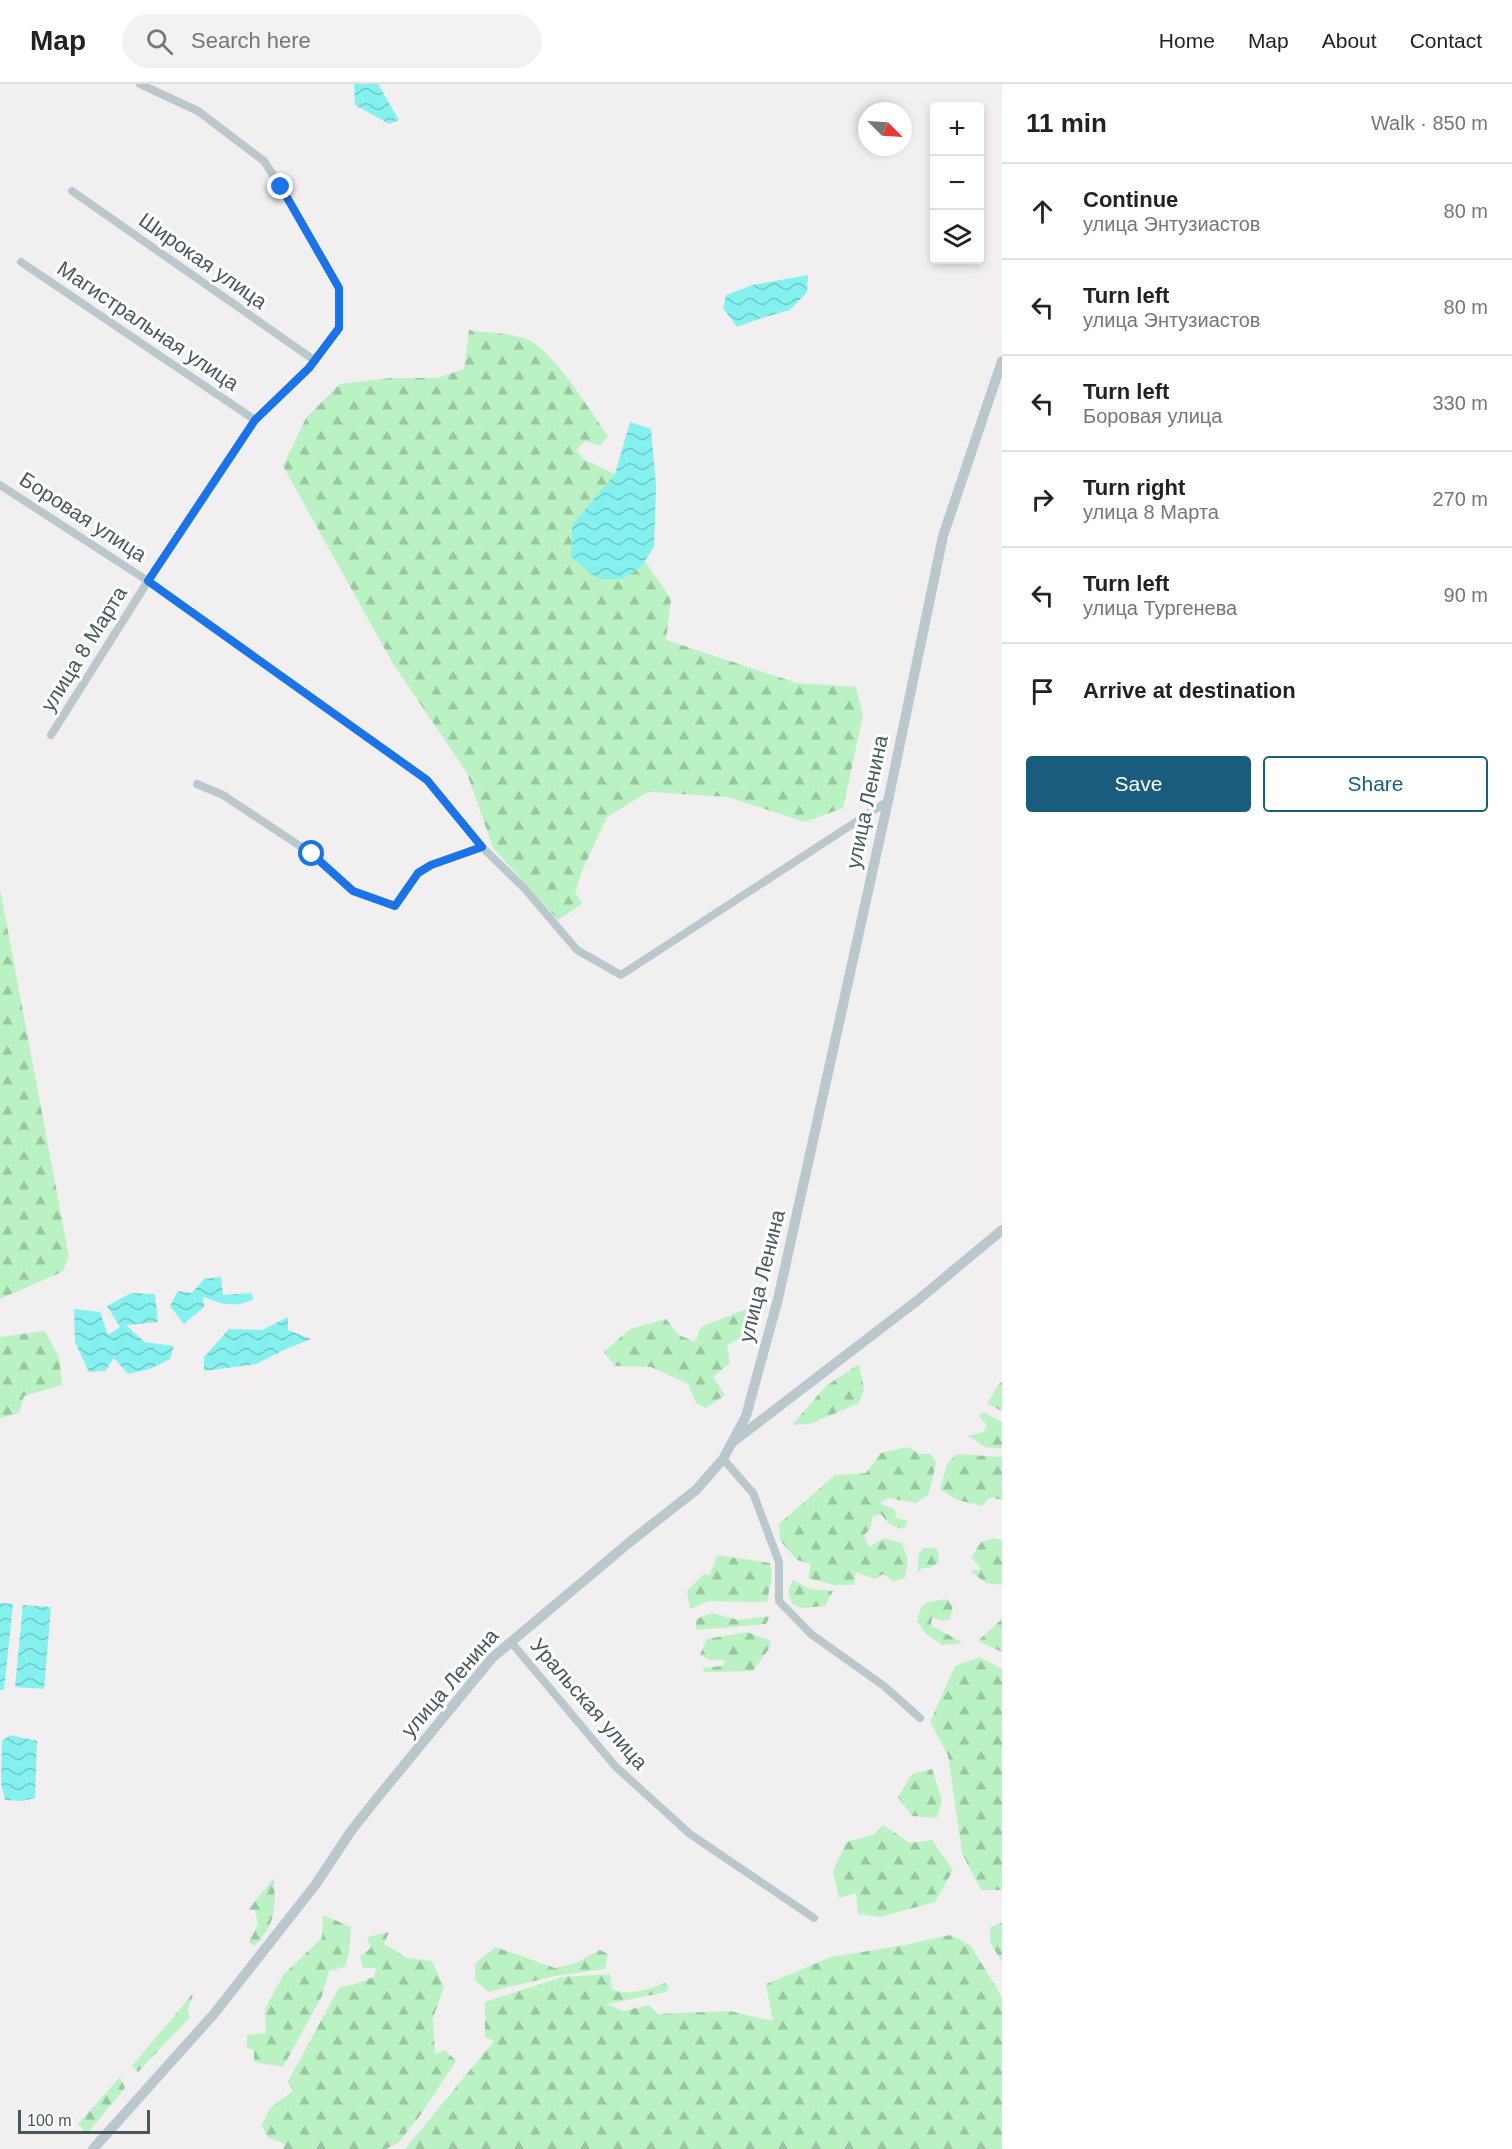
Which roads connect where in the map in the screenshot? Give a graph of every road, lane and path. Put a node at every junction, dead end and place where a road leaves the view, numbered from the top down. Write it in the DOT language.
graph roads {
  1 [pos="140,84"];
  2 [pos="72,191"];
  3 [pos="21,262"];
  4 [pos="314,360"];
  5 [pos="1002,361"];
  6 [pos="255,420"];
  7 [pos="0,485"];
  8 [pos="148,581"];
  9 [pos="51,735"];
  10 [pos="197,784"];
  11 [pos="888,801"];
  12 [pos="482,847"];
  13 [pos="1002,1230"];
  14 [pos="731,1443"];
  15 [pos="723,1459"];
  16 [pos="510,1642"];
  17 [pos="920,1718"];
  18 [pos="813,1918"];
  19 [pos="93,2149"];
  1 -- 4 [label="street, улица 8 Марта"];
  2 -- 4 [label="street, Широкая улица"];
  3 -- 6 [label="street, Магистральная улица"];
  4 -- 6 [label="street, улица 8 Марта"];
  5 -- 11 [label="street, улица Ленина"];
  6 -- 8 [label="street, улица 8 Марта"];
  7 -- 8 [label="street, Боровая улица"];
  8 -- 9 [label="street, улица 8 Марта"];
  8 -- 12 [label="street, Боровая улица"];
  10 -- 12 [label="street"];
  11 -- 12 [label="street, Боровая улица"];
  11 -- 14 [label="street, улица Ленина"];
  13 -- 14 [label="street"];
  14 -- 15 [label="street, улица Ленина"];
  15 -- 16 [label="street, улица Ленина"];
  15 -- 17 [label="street"];
  16 -- 18 [label="street, Уральская улица"];
  16 -- 19 [label="street, улица Ленина"];
}
